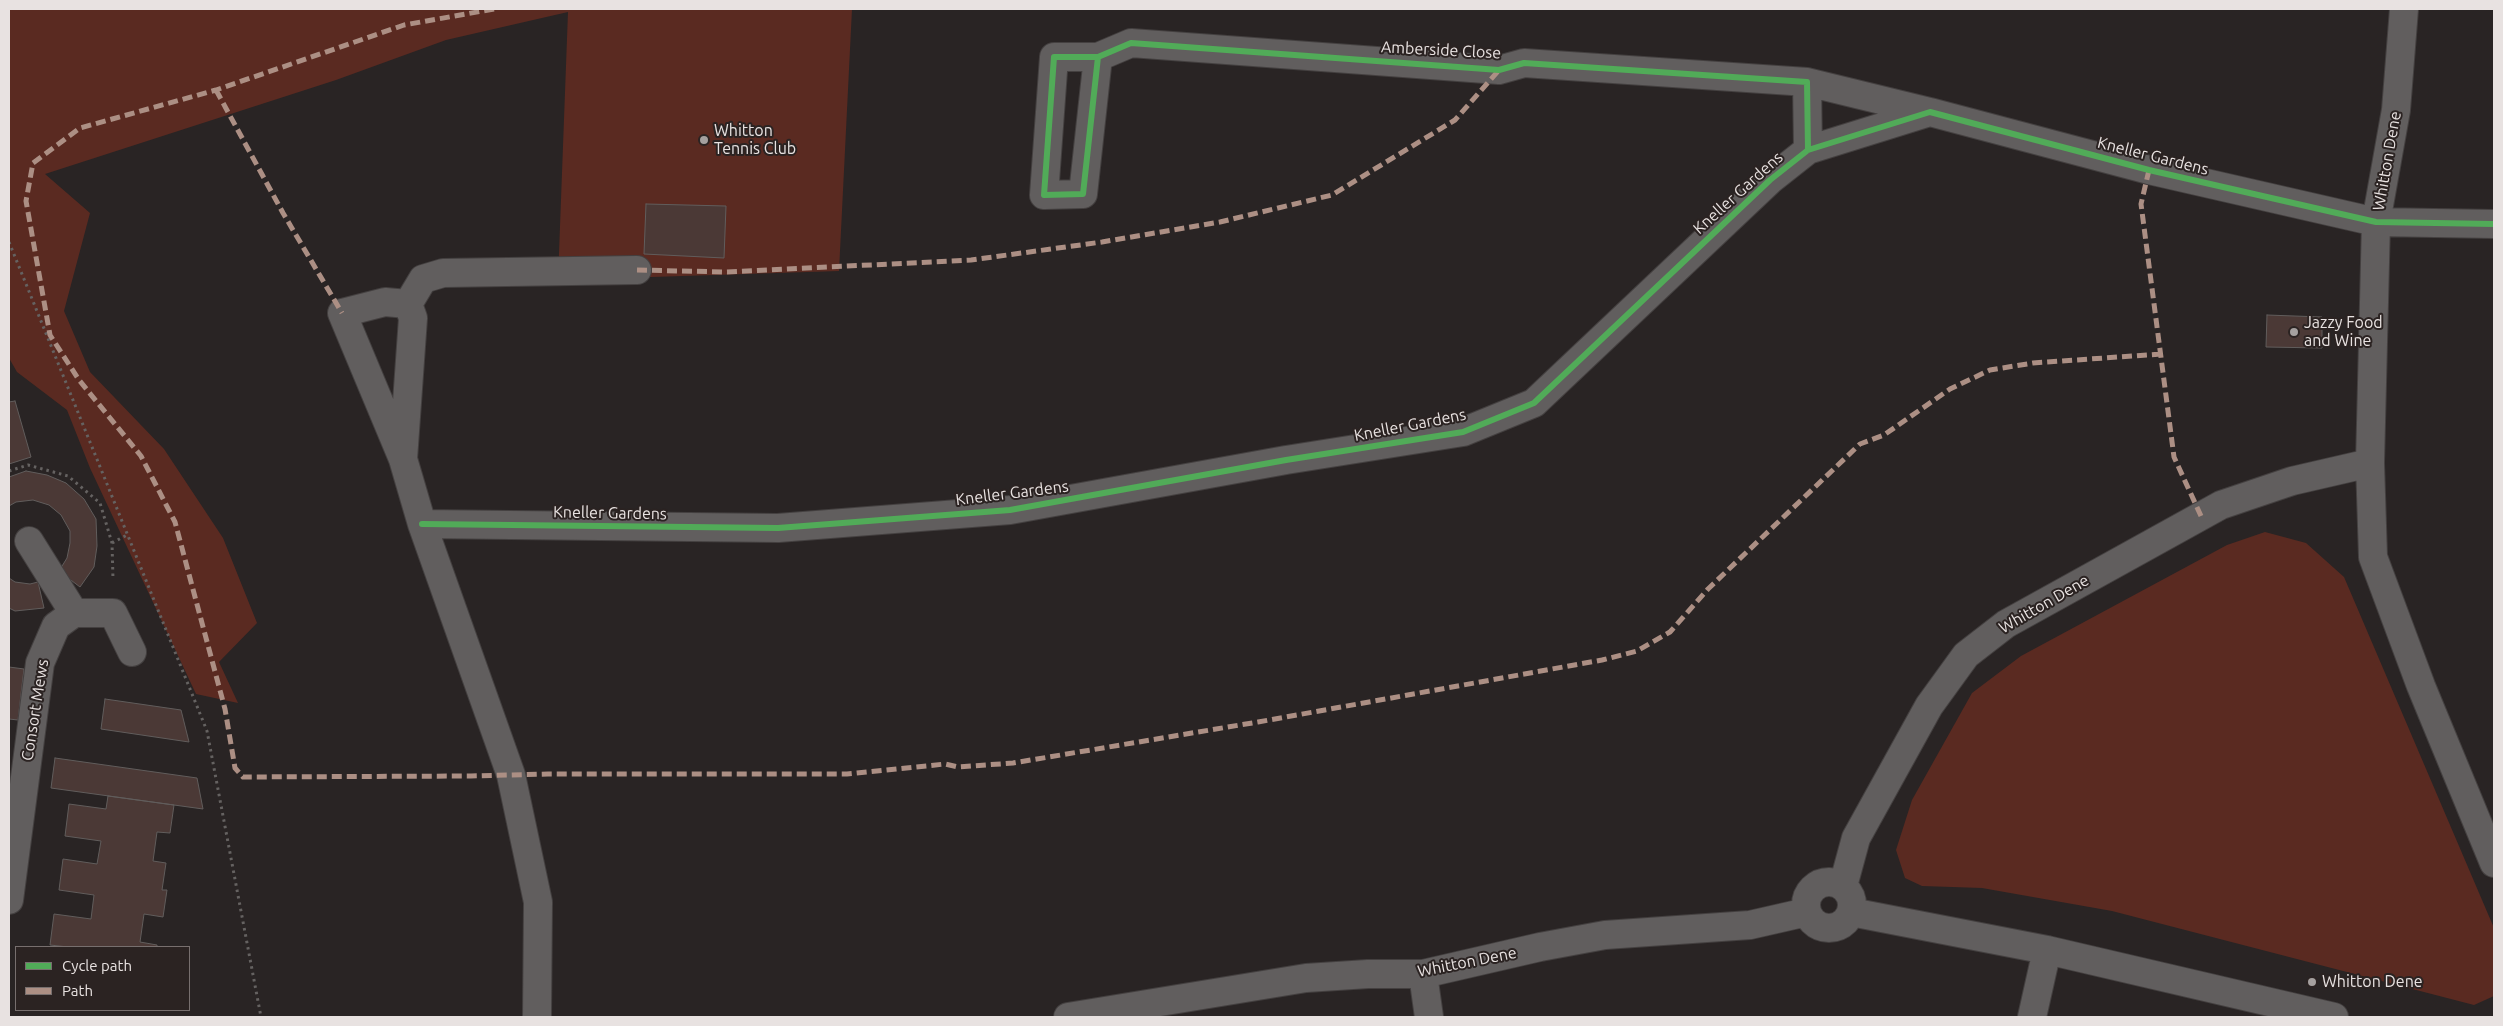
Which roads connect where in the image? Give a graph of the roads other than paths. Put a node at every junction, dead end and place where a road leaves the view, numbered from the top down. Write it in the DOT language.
graph roads {
  1 [pos="2404,9"];
  2 [pos="1098,56"];
  3 [pos="1807,82"];
  4 [pos="1930,112"];
  5 [pos="1808,150"];
  6 [pos="2376,222"];
  7 [pos="2494,224"];
  8 [pos="637,270"];
  9 [pos="408,304"];
  10 [pos="403,459"];
  11 [pos="2370,463"];
  12 [pos="422,524"];
  13 [pos="29,541"];
  14 [pos="74,613"];
  15 [pos="132,652"];
  16 [pos="2492,849"];
  17 [pos="1842,886"];
  18 [pos="9,900"];
  19 [pos="1807,912"];
  20 [pos="1851,912"];
  21 [pos="2047,950"];
  22 [pos="1424,974"];
  23 [pos="537,1017"];
  24 [pos="1068,1017"];
  25 [pos="1429,1017"];
  26 [pos="2032,1017"];
  27 [pos="2334,1017"];
  1 -- 6 [label="street, Whitton Dene"];
  2 -- 2 [label="street, Amberside Close"];
  2 -- 3 [label="street, Amberside Close"];
  3 -- 4 [label="street, Amberside Close"];
  3 -- 5 [label="street"];
  4 -- 5 [label="street, Kneller Gardens"];
  4 -- 6 [label="street, Kneller Gardens"];
  5 -- 12 [label="street, Kneller Gardens"];
  6 -- 7 [label="street, Kneller Gardens"];
  6 -- 11 [label="street, Whitton Dene"];
  8 -- 9 [label="street"];
  9 -- 10 [label="street"];
  9 -- 10 [label="street"];
  10 -- 12 [label="street"];
  11 -- 16 [label="street, Whitton Dene"];
  11 -- 17 [label="street, Whitton Dene"];
  12 -- 23 [label="street"];
  13 -- 14 [label="street"];
  14 -- 15 [label="street"];
  14 -- 18 [label="street, Consort Mews"];
  17 -- 19 [label="street"];
  17 -- 20 [label="street"];
  19 -- 20 [label="street"];
  19 -- 22 [label="street, Whitton Dene"];
  20 -- 21 [label="street"];
  21 -- 26 [label="street"];
  21 -- 27 [label="street"];
  22 -- 24 [label="street, Whitton Dene"];
  22 -- 25 [label="street"];
}
